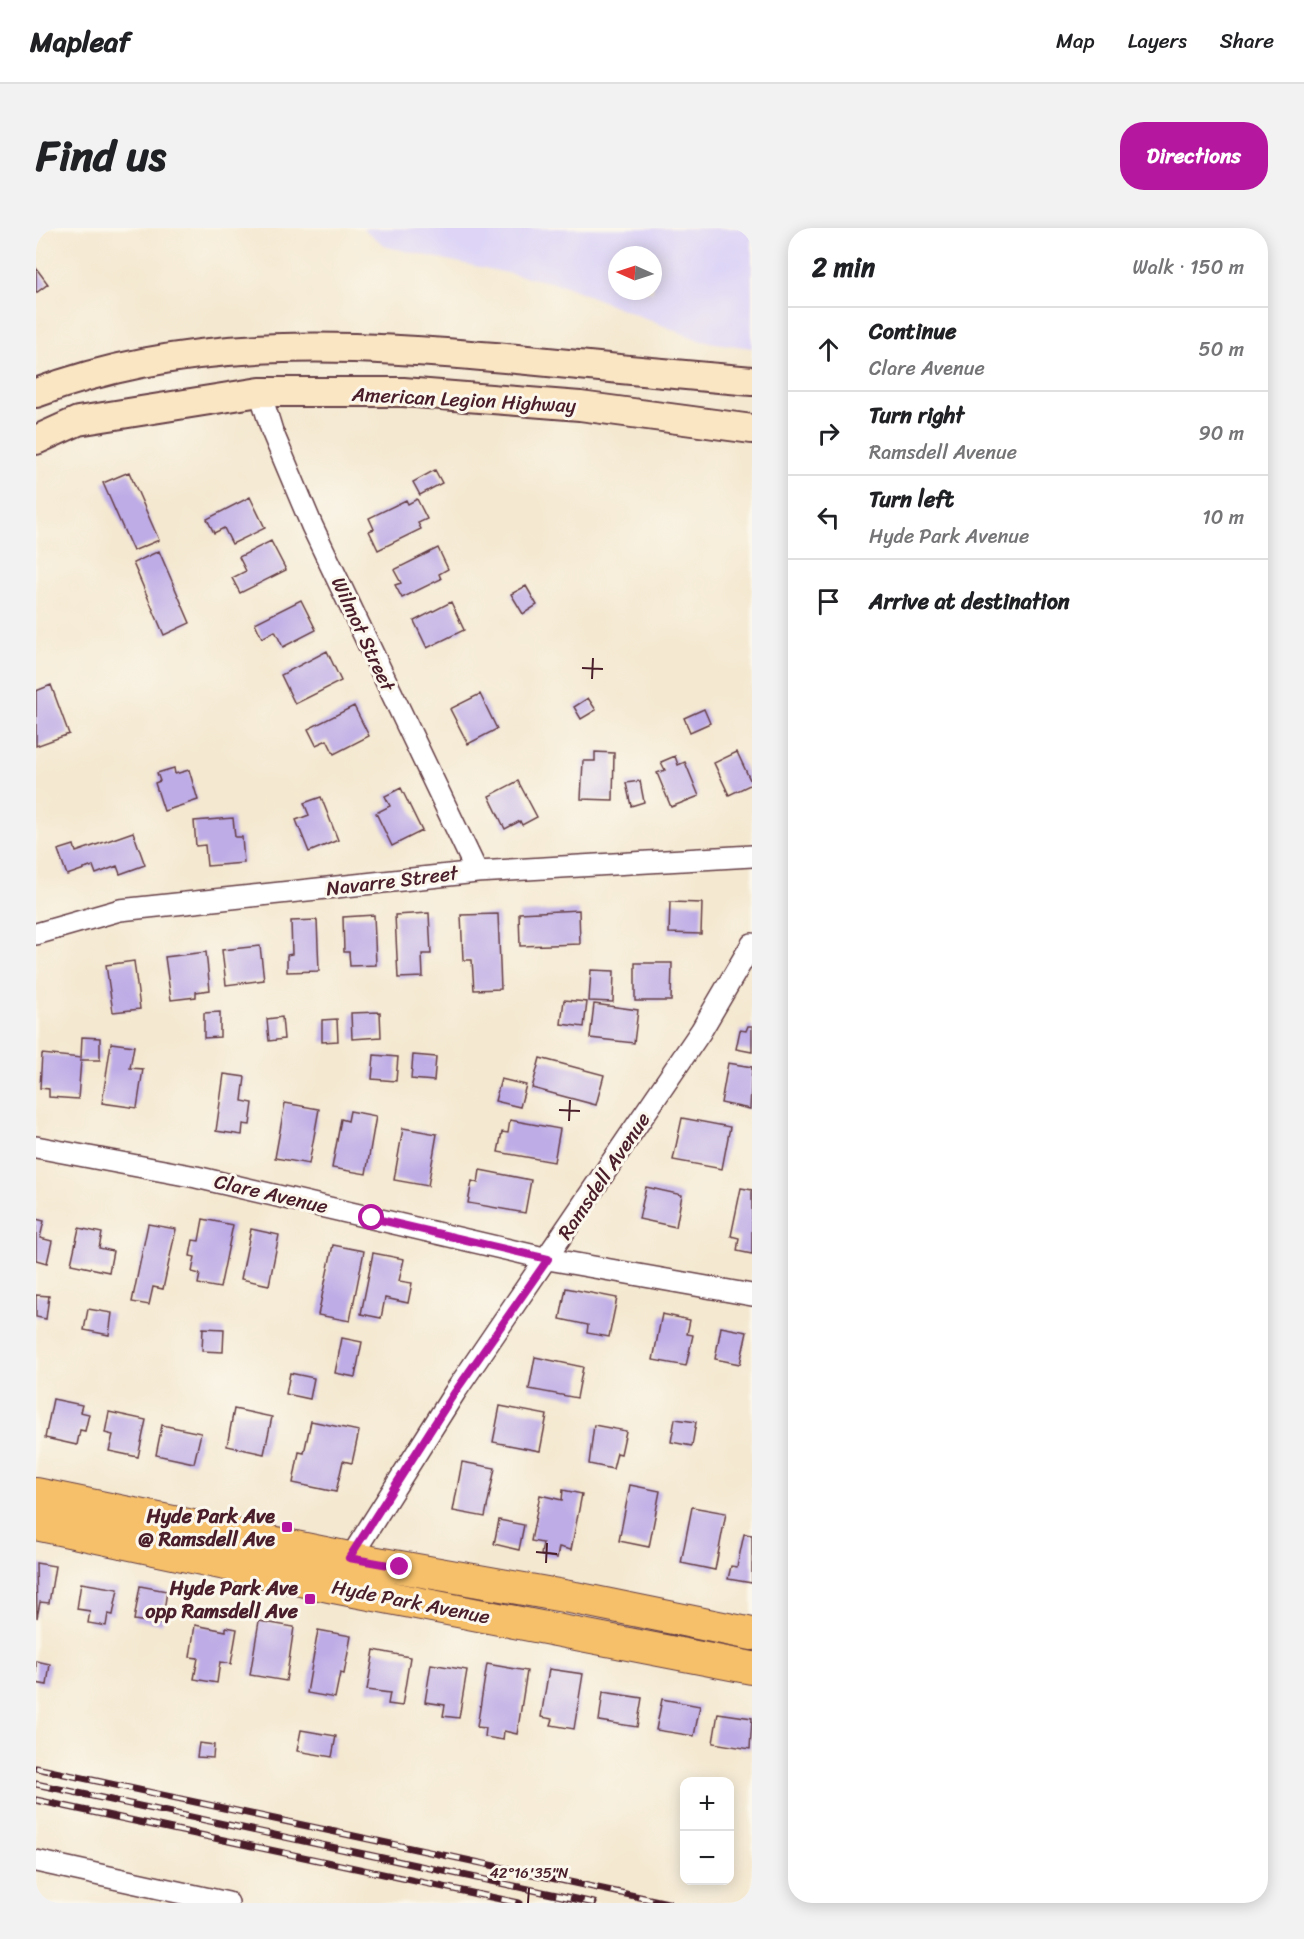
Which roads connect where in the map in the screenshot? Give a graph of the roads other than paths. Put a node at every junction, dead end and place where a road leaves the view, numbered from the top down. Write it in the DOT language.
graph roads {
  1 [pos="752,381"];
  2 [pos="260,392"];
  3 [pos="36,393"];
  4 [pos="752,429"];
  5 [pos="36,440"];
  6 [pos="752,856"];
  7 [pos="477,872"];
  8 [pos="36,934"];
  9 [pos="752,944"];
  10 [pos="36,1147"];
  11 [pos="548,1259"];
  12 [pos="752,1295"];
  13 [pos="36,1494"];
  14 [pos="36,1524"];
  15 [pos="349,1558"];
  16 [pos="334,1587"];
  17 [pos="752,1634"];
  18 [pos="752,1668"];
  19 [pos="36,1861"];
  20 [pos="228,1903"];
  1 -- 3 [label="main road, American Legion Highway"];
  2 -- 4 [label="main road, American Legion Highway"];
  2 -- 5 [label="main road, American Legion Highway"];
  2 -- 7 [label="street, Wilmot Street"];
  6 -- 7 [label="street, Navarre Street"];
  7 -- 8 [label="street, Navarre Street"];
  9 -- 11 [label="street, Ramsdell Avenue"];
  10 -- 11 [label="street, Clare Avenue"];
  11 -- 12 [label="street, Clare Avenue"];
  11 -- 15 [label="street, Ramsdell Avenue"];
  13 -- 15 [label="main road, Hyde Park Avenue"];
  14 -- 16 [label="main road, Hyde Park Avenue"];
  15 -- 16 [label="street, Ramsdell Avenue"];
  15 -- 17 [label="main road, Hyde Park Avenue"];
  16 -- 18 [label="main road, Hyde Park Avenue"];
  19 -- 20 [label="street"];
}
